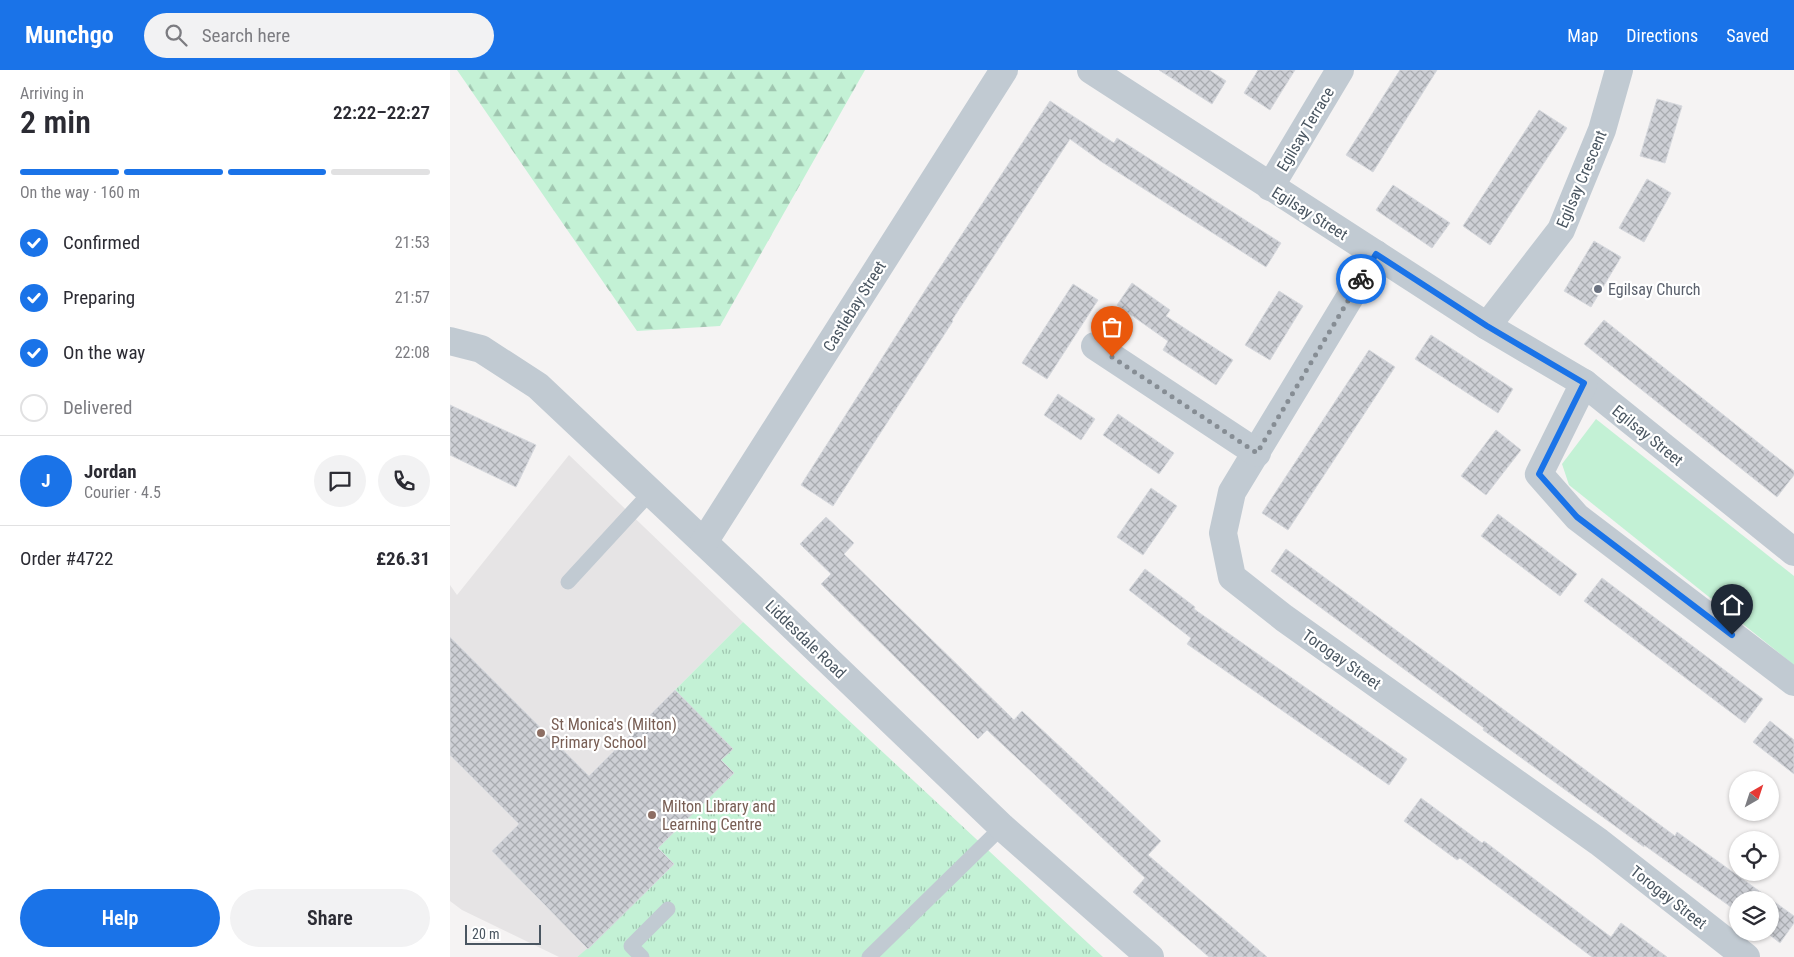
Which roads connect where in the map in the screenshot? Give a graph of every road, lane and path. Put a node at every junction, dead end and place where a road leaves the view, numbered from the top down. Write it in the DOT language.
graph roads {
  1 [pos="1004,70"];
  2 [pos="1091,70"];
  3 [pos="1340,70"];
  4 [pos="1620,70"];
  5 [pos="1270,187"];
  6 [pos="1376,254"];
  7 [pos="1487,326"];
  8 [pos="450,341"];
  9 [pos="1096,346"];
  10 [pos="1584,383"];
  11 [pos="1257,453"];
  12 [pos="650,492"];
  13 [pos="704,542"];
  14 [pos="1794,552"];
  15 [pos="568,582"];
  16 [pos="1794,682"];
  17 [pos="1002,827"];
  18 [pos="668,909"];
  19 [pos="642,957"];
  20 [pos="869,957"];
  21 [pos="1150,957"];
  22 [pos="1746,957"];
  1 -- 13 [label="street, Castlebay Street"];
  2 -- 5 [label="street, Egilsay Street"];
  3 -- 5 [label="street, Egilsay Terrace"];
  4 -- 7 [label="street, Egilsay Crescent"];
  5 -- 6 [label="street, Egilsay Street"];
  6 -- 7 [label="street, Egilsay Street"];
  6 -- 11 [label="street, Torogay Street"];
  7 -- 10 [label="street, Egilsay Street"];
  8 -- 12 [label="street, Liddesdale Road"];
  9 -- 11 [label="street"];
  10 -- 14 [label="street, Egilsay Street"];
  10 -- 16 [label="street"];
  11 -- 22 [label="street, Torogay Street"];
  12 -- 13 [label="street, Liddesdale Road"];
  12 -- 15 [label="lane"];
  13 -- 17 [label="street, Liddesdale Road"];
  17 -- 20 [label="lane"];
  17 -- 21 [label="street, Liddesdale Road"];
  18 -- 19 [label="lane"];
}
